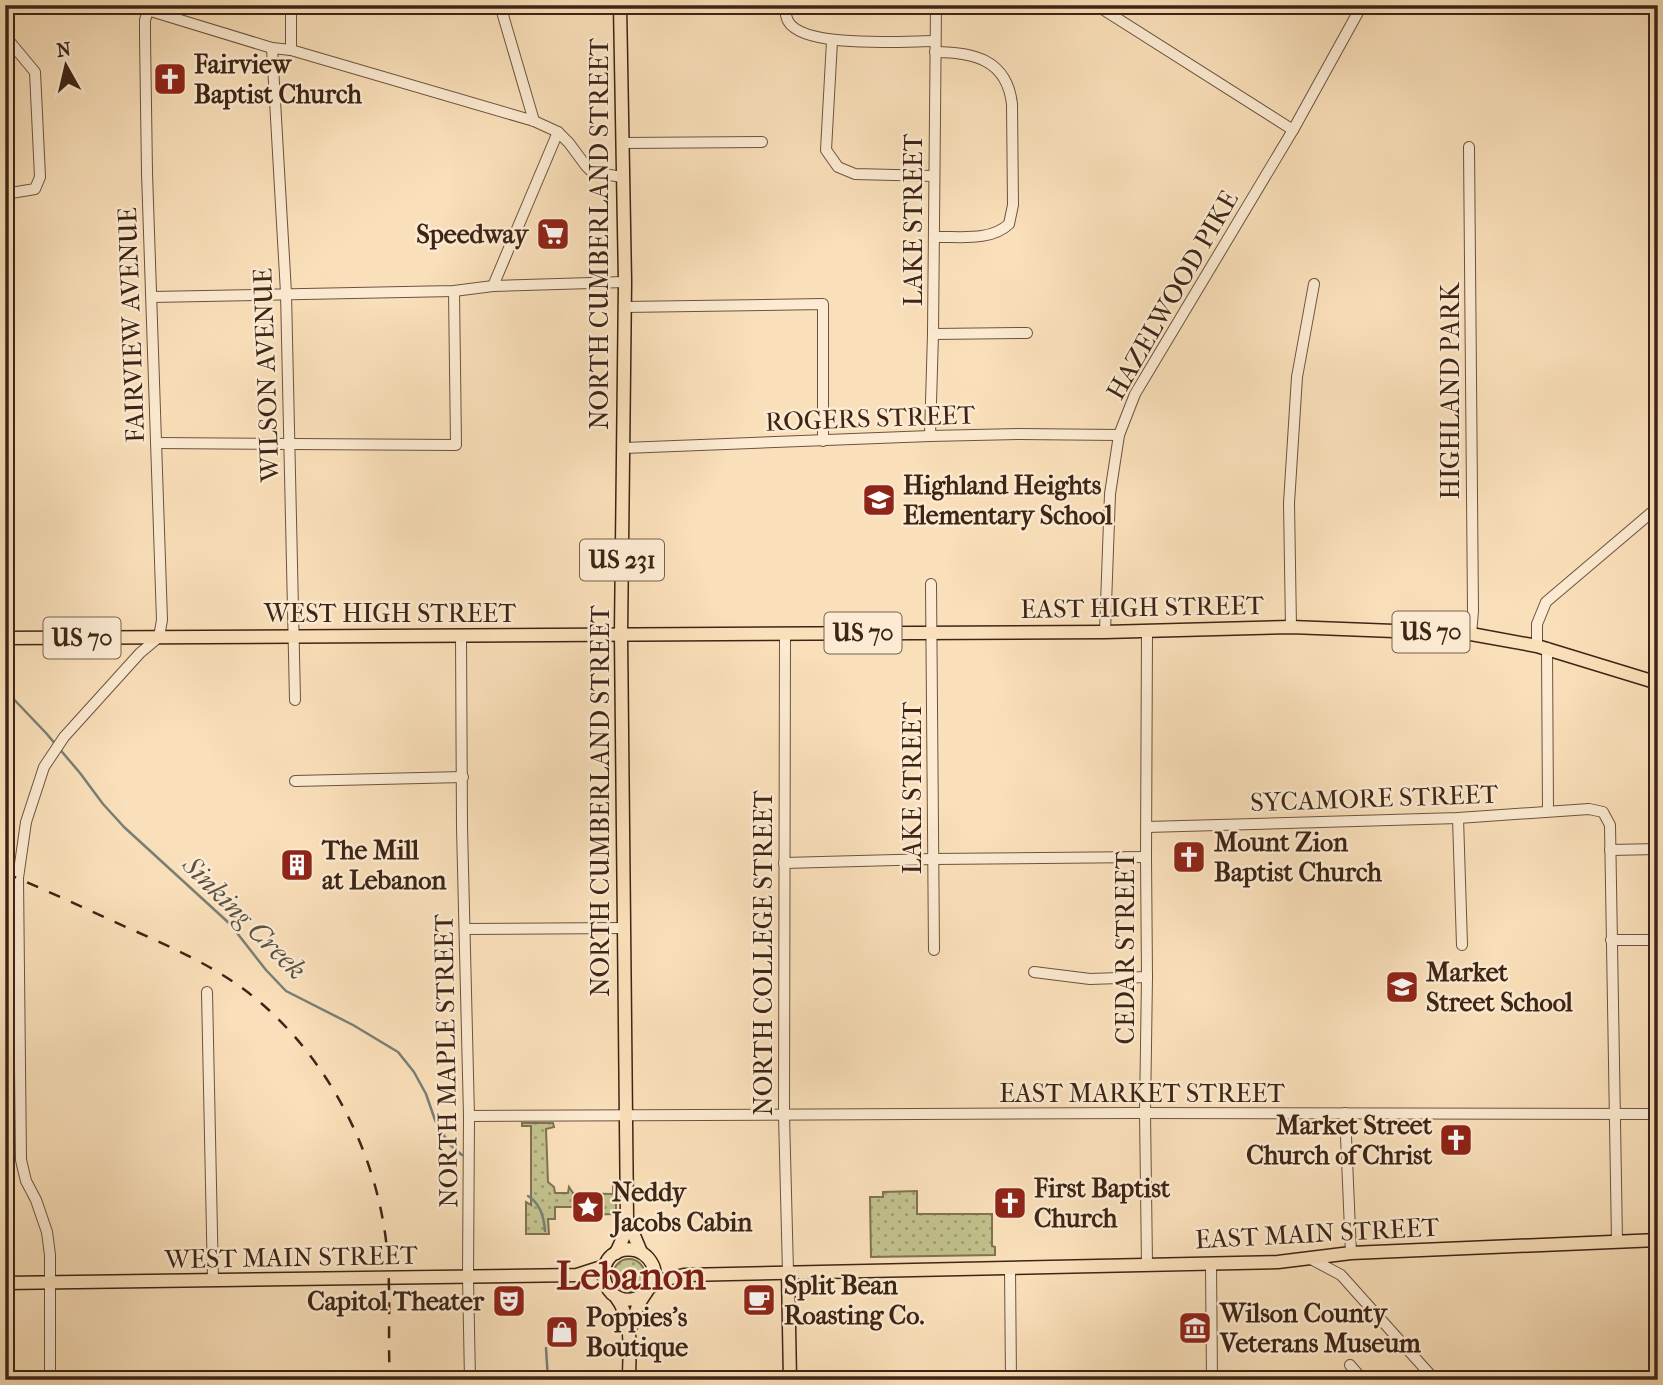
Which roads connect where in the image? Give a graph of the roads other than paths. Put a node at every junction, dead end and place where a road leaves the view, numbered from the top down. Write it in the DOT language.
graph roads {
  1 [pos="131,5"];
  2 [pos="291,5"];
  3 [pos="500,5"];
  4 [pos="620,5"];
  5 [pos="784,5"];
  6 [pos="936,5"];
  7 [pos="1362,5"];
  8 [pos="1098,6"];
  9 [pos="148,11"];
  10 [pos="5,36"];
  11 [pos="832,41"];
  12 [pos="935,41"];
  13 [pos="272,48"];
  14 [pos="291,50"];
  15 [pos="935,52"];
  16 [pos="534,121"];
  17 [pos="1293,130"];
  18 [pos="558,132"];
  19 [pos="762,142"];
  20 [pos="622,143"];
  21 [pos="1469,147"];
  22 [pos="934,176"];
  23 [pos="622,177"];
  24 [pos="5,194"];
  25 [pos="934,237"];
  26 [pos="625,282"];
  27 [pos="1314,284"];
  28 [pos="493,286"];
  29 [pos="454,290"];
  30 [pos="286,293"];
  31 [pos="152,297"];
  32 [pos="624,307"];
  33 [pos="1027,333"];
  34 [pos="933,334"];
  35 [pos="1119,435"];
  36 [pos="930,436"];
  37 [pos="823,441"];
  38 [pos="156,443"];
  39 [pos="290,444"];
  40 [pos="624,448"];
  41 [pos="1658,507"];
  42 [pos="931,584"];
  43 [pos="1290,627"];
  44 [pos="1147,631"];
  45 [pos="1105,632"];
  46 [pos="932,633"];
  47 [pos="621,634"];
  48 [pos="785,634"];
  49 [pos="1471,634"];
  50 [pos="461,635"];
  51 [pos="294,637"];
  52 [pos="5,638"];
  53 [pos="159,638"];
  54 [pos="1542,647"];
  55 [pos="1658,683"];
  56 [pos="295,700"];
  57 [pos="463,777"];
  58 [pos="295,781"];
  59 [pos="1548,811"];
  60 [pos="1458,818"];
  61 [pos="1147,827"];
  62 [pos="1658,849"];
  63 [pos="1610,850"];
  64 [pos="1146,858"];
  65 [pos="933,859"];
  66 [pos="784,863"];
  67 [pos="5,895"];
  68 [pos="18,896"];
  69 [pos="624,928"];
  70 [pos="465,929"];
  71 [pos="1611,940"];
  72 [pos="1658,940"];
  73 [pos="1462,945"];
  74 [pos="934,950"];
  75 [pos="1034,972"];
  76 [pos="1147,977"];
  77 [pos="207,992"];
  78 [pos="1144,1113"];
  79 [pos="1345,1113"];
  80 [pos="1614,1114"];
  81 [pos="1658,1114"];
  82 [pos="627,1115"];
  83 [pos="784,1115"];
  84 [pos="470,1116"];
  85 [pos="627,1219"];
  86 [pos="1658,1240"];
  87 [pos="1617,1241"];
  88 [pos="616,1253"];
  89 [pos="1352,1253"];
  90 [pos="645,1256"];
  91 [pos="1311,1259"];
  92 [pos="1211,1263"];
  93 [pos="1147,1265"];
  94 [pos="605,1266"];
  95 [pos="1010,1269"];
  96 [pos="788,1272"];
  97 [pos="577,1275"];
  98 [pos="684,1275"];
  99 [pos="468,1277"];
  100 [pos="213,1280"];
  101 [pos="5,1283"];
  102 [pos="49,1283"];
  103 [pos="648,1290"];
  104 [pos="611,1292"];
  105 [pos="629,1331"];
  106 [pos="1350,1365"];
  107 [pos="1434,1379"];
  108 [pos="50,1380"];
  109 [pos="470,1380"];
  110 [pos="629,1380"];
  111 [pos="790,1380"];
  112 [pos="1011,1380"];
  113 [pos="1212,1380"];
  114 [pos="1363,1380"];
  1 -- 9 [label="street"];
  2 -- 14 [label="street"];
  3 -- 16 [label="street"];
  4 -- 20 [label="main road, NORTH CUMBERLAND STREET / US 231"];
  5 -- 11 [label="street"];
  6 -- 12 [label="street, LAKE STREET"];
  7 -- 17 [label="street, HAZELWOOD PIKE"];
  8 -- 17 [label="street"];
  9 -- 13 [label="street"];
  9 -- 31 [label="street, FAIRVIEW AVENUE"];
  10 -- 24 [label="street"];
  11 -- 12 [label="street"];
  11 -- 22 [label="street"];
  12 -- 15 [label="street, LAKE STREET"];
  13 -- 14 [label="street"];
  13 -- 30 [label="street, WILSON AVENUE"];
  14 -- 16 [label="street"];
  15 -- 22 [label="street, LAKE STREET"];
  15 -- 25 [label="street"];
  16 -- 18 [label="street"];
  17 -- 35 [label="street, HAZELWOOD PIKE"];
  18 -- 23 [label="street"];
  18 -- 28 [label="street"];
  19 -- 20 [label="street"];
  20 -- 23 [label="main road, NORTH CUMBERLAND STREET / US 231"];
  21 -- 49 [label="street, HIGHLAND PARK"];
  22 -- 25 [label="street, LAKE STREET"];
  23 -- 26 [label="main road, NORTH CUMBERLAND STREET / US 231"];
  25 -- 34 [label="street, LAKE STREET"];
  26 -- 28 [label="street"];
  26 -- 32 [label="main road, NORTH CUMBERLAND STREET / US 231"];
  27 -- 43 [label="street"];
  28 -- 29 [label="street"];
  29 -- 30 [label="street"];
  29 -- 39 [label="street"];
  30 -- 31 [label="street"];
  30 -- 39 [label="street, WILSON AVENUE"];
  31 -- 38 [label="street, FAIRVIEW AVENUE"];
  32 -- 37 [label="street"];
  32 -- 40 [label="main road, NORTH CUMBERLAND STREET / US 231"];
  33 -- 34 [label="street"];
  34 -- 36 [label="street, LAKE STREET"];
  35 -- 36 [label="street, ROGERS STREET"];
  35 -- 45 [label="street, HAZELWOOD PIKE"];
  36 -- 37 [label="street, ROGERS STREET"];
  37 -- 40 [label="street, ROGERS STREET"];
  38 -- 39 [label="street"];
  38 -- 53 [label="street, FAIRVIEW AVENUE"];
  39 -- 51 [label="street, WILSON AVENUE"];
  40 -- 47 [label="main road, NORTH CUMBERLAND STREET / US 231"];
  41 -- 54 [label="street"];
  42 -- 46 [label="street, LAKE STREET"];
  43 -- 44 [label="main road, EAST HIGH STREET / US 70"];
  43 -- 49 [label="main road, EAST HIGH STREET / US 70"];
  44 -- 45 [label="main road, EAST HIGH STREET / US 70"];
  44 -- 61 [label="street, CEDAR STREET"];
  45 -- 46 [label="main road, EAST HIGH STREET / US 70"];
  46 -- 48 [label="main road, EAST HIGH STREET / US 70"];
  46 -- 65 [label="street, LAKE STREET"];
  47 -- 48 [label="main road, EAST HIGH STREET / US 70"];
  47 -- 50 [label="main road, WEST HIGH STREET / US 70"];
  47 -- 69 [label="main road, NORTH CUMBERLAND STREET / US 231"];
  48 -- 66 [label="street, NORTH COLLEGE STREET"];
  49 -- 54 [label="main road, EAST HIGH STREET / US 70"];
  50 -- 51 [label="main road, WEST HIGH STREET / US 70"];
  50 -- 57 [label="street, NORTH MAPLE STREET"];
  51 -- 53 [label="main road, WEST HIGH STREET / US 70"];
  51 -- 56 [label="street, WILSON AVENUE"];
  52 -- 53 [label="main road, US 70"];
  53 -- 68 [label="street"];
  54 -- 55 [label="main road, EAST HIGH STREET / US 70"];
  54 -- 59 [label="street"];
  57 -- 58 [label="street"];
  57 -- 70 [label="street, NORTH MAPLE STREET"];
  59 -- 60 [label="street, SYCAMORE STREET"];
  59 -- 63 [label="street, SYCAMORE STREET"];
  60 -- 61 [label="street, SYCAMORE STREET"];
  60 -- 73 [label="street"];
  61 -- 64 [label="street, CEDAR STREET"];
  62 -- 63 [label="street"];
  63 -- 71 [label="street"];
  64 -- 65 [label="street"];
  64 -- 76 [label="street, CEDAR STREET"];
  65 -- 66 [label="street"];
  65 -- 74 [label="street, LAKE STREET"];
  66 -- 83 [label="street, NORTH COLLEGE STREET"];
  67 -- 68 [label="street"];
  68 -- 102 [label="street"];
  69 -- 70 [label="street"];
  69 -- 82 [label="main road, NORTH CUMBERLAND STREET / US 231"];
  70 -- 84 [label="street, NORTH MAPLE STREET"];
  71 -- 72 [label="street"];
  71 -- 80 [label="street"];
  75 -- 76 [label="street"];
  76 -- 78 [label="street, CEDAR STREET"];
  77 -- 100 [label="street"];
  78 -- 79 [label="street, EAST MARKET STREET"];
  78 -- 83 [label="street, EAST MARKET STREET"];
  78 -- 93 [label="street, CEDAR STREET"];
  79 -- 80 [label="street, EAST MARKET STREET"];
  79 -- 89 [label="street"];
  80 -- 81 [label="street, EAST MARKET STREET"];
  80 -- 87 [label="street"];
  82 -- 83 [label="street, EAST MARKET STREET"];
  82 -- 84 [label="street, EAST MARKET STREET"];
  82 -- 85 [label="main road, NORTH CUMBERLAND STREET / US 231"];
  83 -- 96 [label="street, NORTH COLLEGE STREET"];
  84 -- 99 [label="street, NORTH MAPLE STREET"];
  85 -- 88 [label="main road, NORTH CUMBERLAND STREET / US 231"];
  85 -- 90 [label="main road, NORTH CUMBERLAND STREET / US 231"];
  86 -- 87 [label="main road, EAST MAIN STREET"];
  87 -- 89 [label="main road, EAST MAIN STREET"];
  88 -- 90 [label="main road"];
  88 -- 94 [label="main road, US 231"];
  89 -- 91 [label="main road, EAST MAIN STREET"];
  90 -- 98 [label="main road, EAST MAIN STREET"];
  90 -- 103 [label="main road, US 231"];
  91 -- 92 [label="main road, EAST MAIN STREET"];
  91 -- 107 [label="street"];
  92 -- 93 [label="main road, EAST MAIN STREET"];
  92 -- 113 [label="street"];
  93 -- 95 [label="main road, EAST MAIN STREET"];
  94 -- 97 [label="main road, WEST MAIN STREET"];
  94 -- 104 [label="main road"];
  95 -- 96 [label="main road, EAST MAIN STREET"];
  95 -- 112 [label="street"];
  96 -- 98 [label="main road, EAST MAIN STREET"];
  96 -- 111 [label="main road"];
  97 -- 99 [label="main road, WEST MAIN STREET"];
  97 -- 104 [label="main road, WEST MAIN STREET"];
  98 -- 103 [label="main road, EAST MAIN STREET"];
  99 -- 100 [label="main road, WEST MAIN STREET"];
  99 -- 109 [label="street, NORTH MAPLE STREET"];
  100 -- 102 [label="main road, WEST MAIN STREET"];
  101 -- 102 [label="main road, WEST MAIN STREET"];
  102 -- 108 [label="street"];
  103 -- 104 [label="main road"];
  103 -- 105 [label="main road"];
  104 -- 105 [label="main road"];
  105 -- 110 [label="main road"];
  106 -- 114 [label="street"];
}
